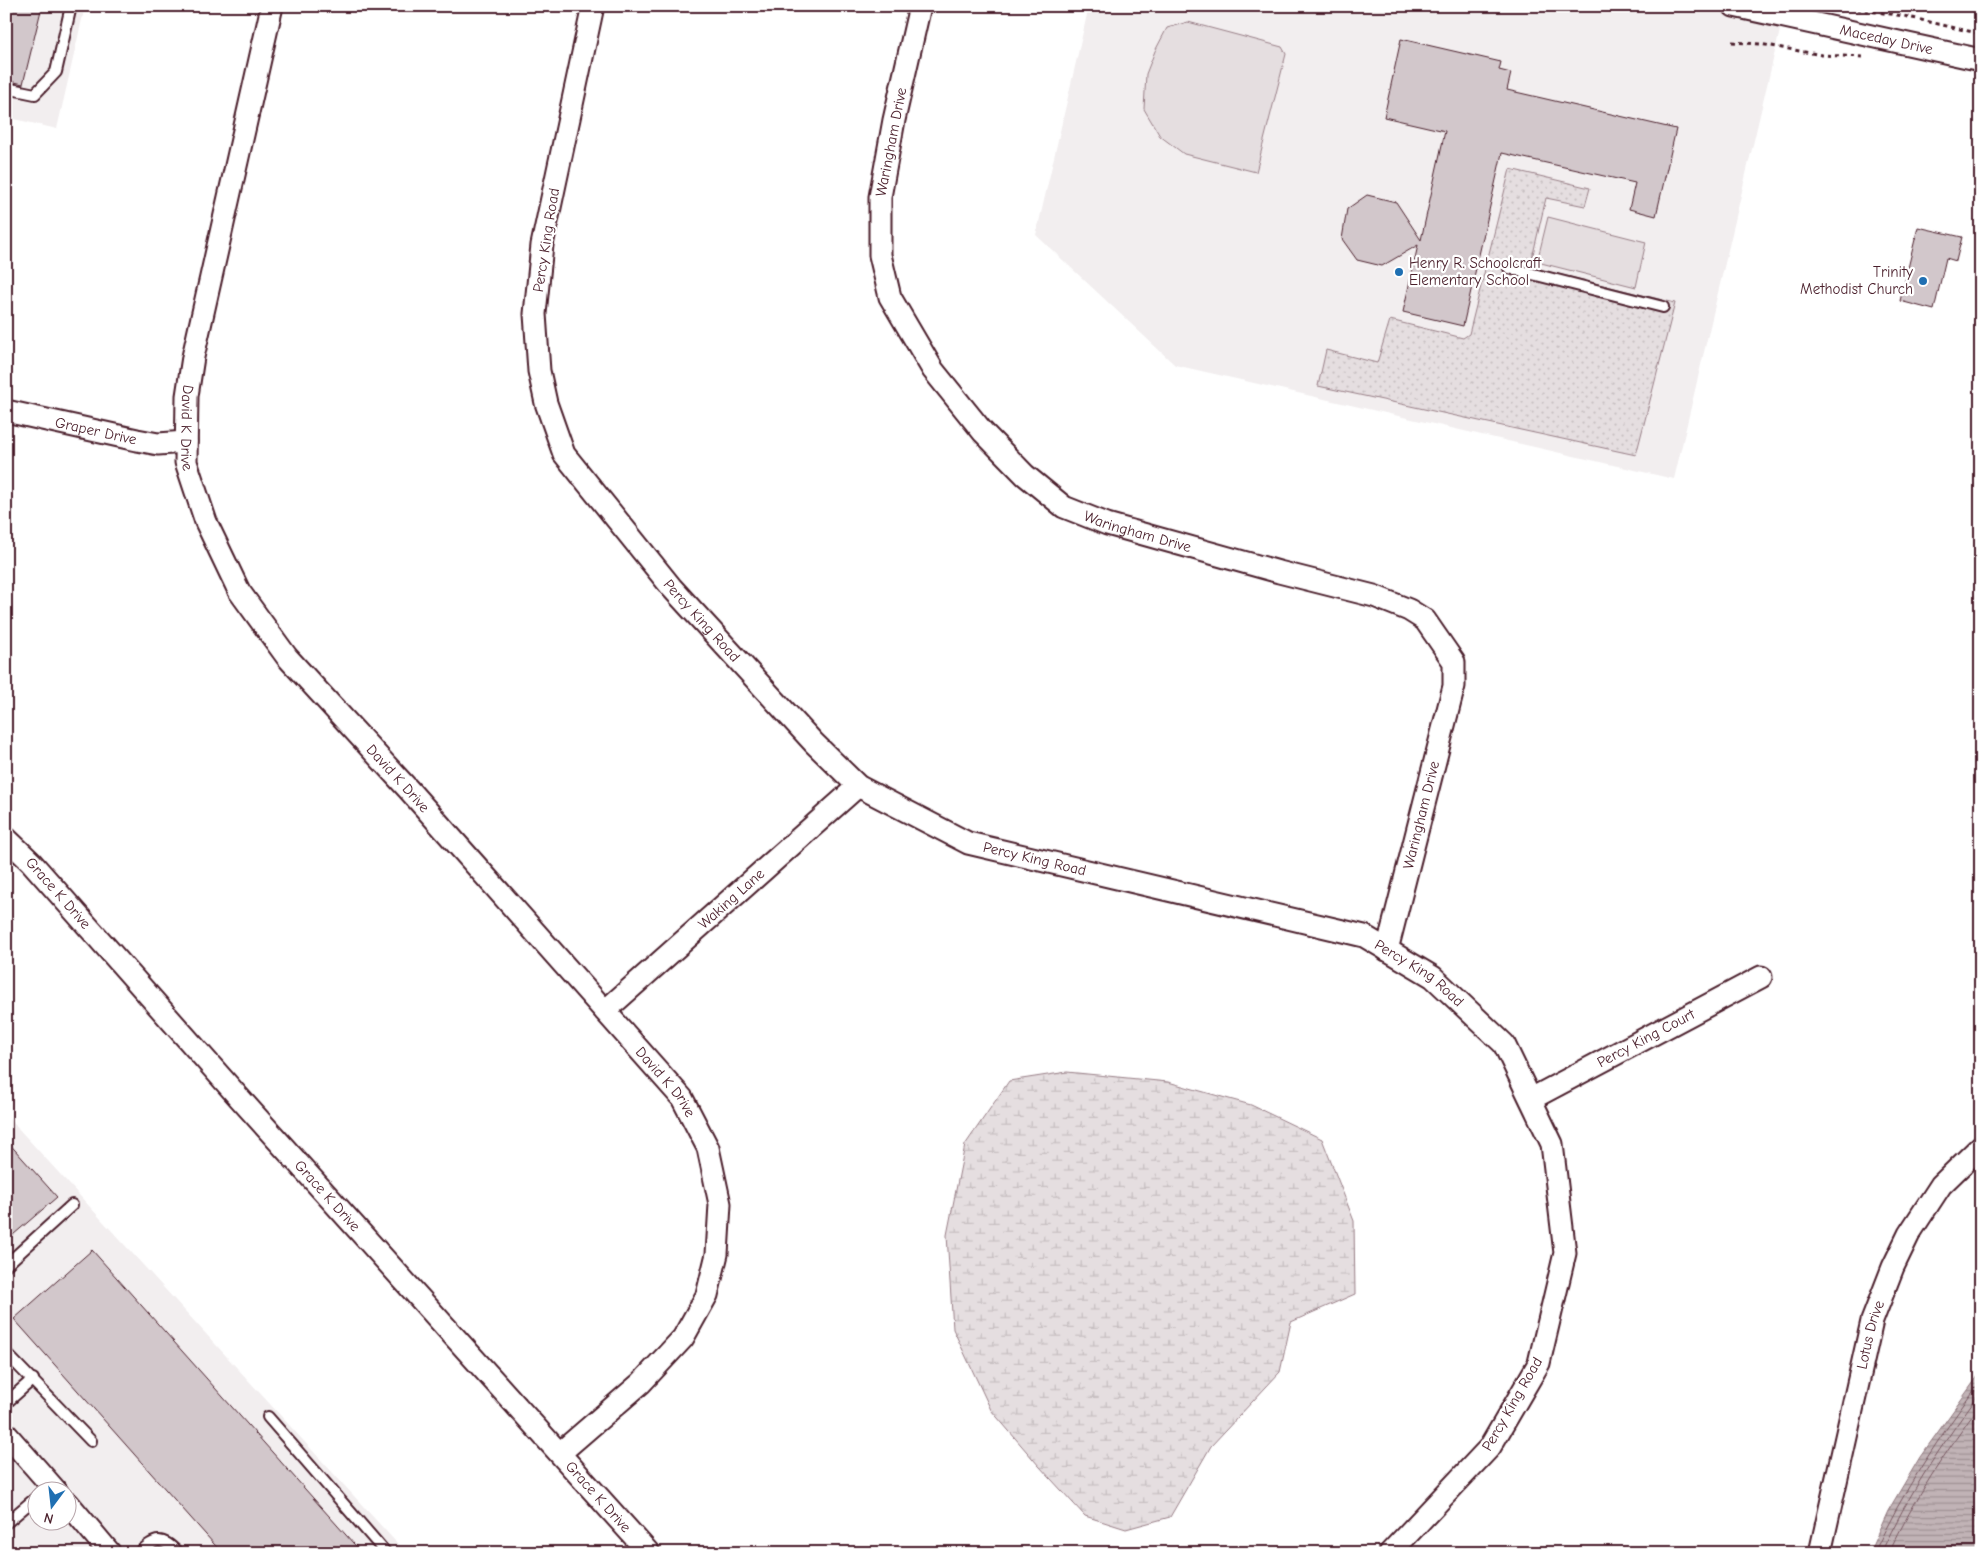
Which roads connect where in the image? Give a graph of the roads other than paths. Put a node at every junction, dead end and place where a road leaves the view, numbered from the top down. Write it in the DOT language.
graph roads {
  1 [pos="71,6"];
  2 [pos="272,6"];
  3 [pos="592,6"];
  4 [pos="920,6"];
  5 [pos="1734,6"];
  6 [pos="1981,60"];
  7 [pos="6,88"];
  8 [pos="1509,268"];
  9 [pos="1663,307"];
  10 [pos="6,411"];
  11 [pos="186,442"];
  12 [pos="858,786"];
  13 [pos="6,838"];
  14 [pos="1387,950"];
  15 [pos="1761,977"];
  16 [pos="605,1011"];
  17 [pos="1531,1100"];
  18 [pos="1981,1146"];
  19 [pos="72,1205"];
  20 [pos="6,1265"];
  21 [pos="6,1353"];
  22 [pos="33,1379"];
  23 [pos="6,1403"];
  24 [pos="268,1417"];
  25 [pos="6,1434"];
  26 [pos="91,1441"];
  27 [pos="560,1452"];
  28 [pos="41,1482"];
  29 [pos="28,1506"];
  30 [pos="78,1515"];
  31 [pos="6,1523"];
  32 [pos="110,1553"];
  33 [pos="139,1553"];
  34 [pos="178,1553"];
  35 [pos="386,1553"];
  36 [pos="649,1553"];
  37 [pos="1390,1553"];
  38 [pos="1820,1553"];
  1 -- 7 [label="lane"];
  2 -- 11 [label="street, David K Drive"];
  3 -- 12 [label="street, Percy King Road"];
  4 -- 14 [label="street, Waringham Drive"];
  5 -- 6 [label="street, Maceday Drive"];
  8 -- 9 [label="lane"];
  10 -- 11 [label="street, Graper Drive"];
  11 -- 16 [label="street, David K Drive"];
  12 -- 14 [label="street, Percy King Road"];
  12 -- 16 [label="street, Waking Lane"];
  13 -- 27 [label="street, Grace K Drive"];
  14 -- 17 [label="street, Percy King Road"];
  15 -- 17 [label="street, Percy King Court"];
  16 -- 27 [label="street, David K Drive"];
  17 -- 37 [label="street, Percy King Road"];
  18 -- 38 [label="street, Lotus Drive"];
  19 -- 20 [label="lane"];
  21 -- 22 [label="lane"];
  22 -- 23 [label="lane"];
  22 -- 26 [label="lane"];
  24 -- 35 [label="lane"];
  25 -- 28 [label="street"];
  27 -- 36 [label="street, Grace K Drive"];
  29 -- 31 [label="lane"];
  30 -- 32 [label="street"];
  33 -- 34 [label="lane"];
}
